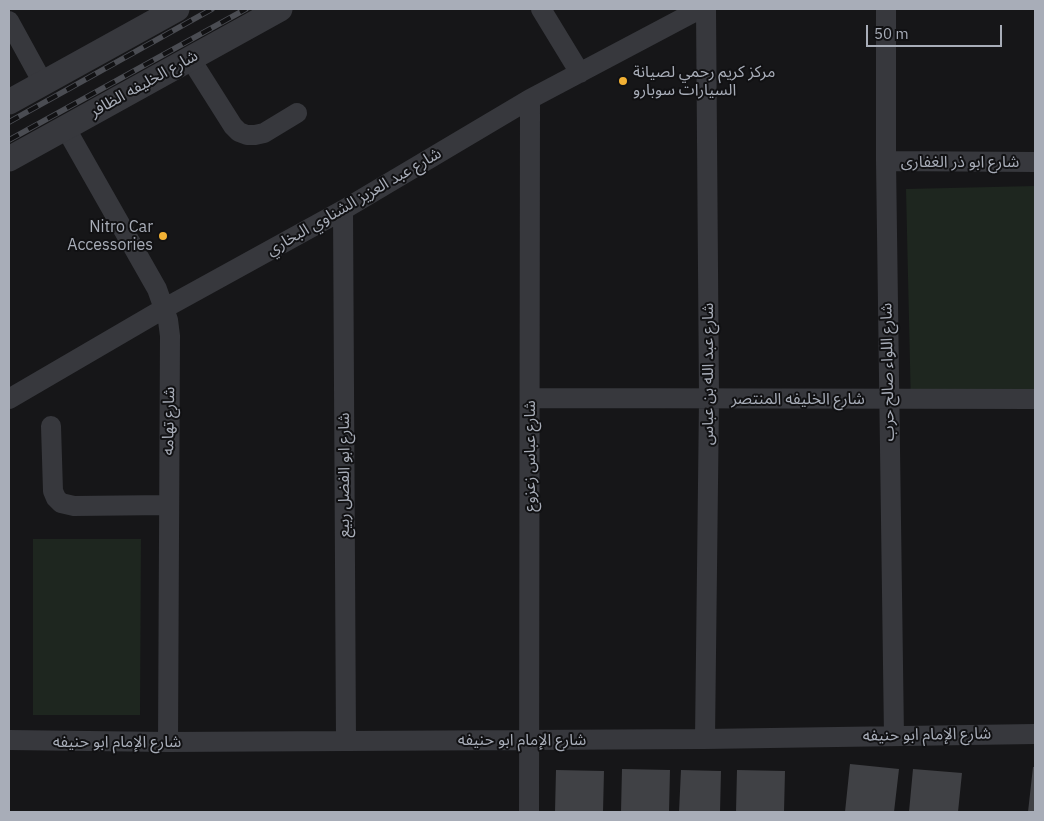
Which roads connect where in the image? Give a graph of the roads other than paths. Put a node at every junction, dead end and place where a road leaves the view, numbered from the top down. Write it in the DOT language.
graph roads {
  1 [pos="177,9"];
  2 [pos="280,9"];
  3 [pos="541,9"];
  4 [pos="700,9"];
  5 [pos="706,9"];
  6 [pos="886,9"];
  7 [pos="9,21"];
  8 [pos="190,58"];
  9 [pos="580,73"];
  10 [pos="43,83"];
  11 [pos="530,99"];
  12 [pos="9,102"];
  13 [pos="297,113"];
  14 [pos="65,127"];
  15 [pos="9,159"];
  16 [pos="886,161"];
  17 [pos="1035,162"];
  18 [pos="343,210"];
  19 [pos="165,308"];
  20 [pos="530,398"];
  21 [pos="9,399"];
  22 [pos="709,399"];
  23 [pos="889,399"];
  24 [pos="1035,399"];
  25 [pos="51,426"];
  26 [pos="168,505"];
  27 [pos="1035,734"];
  28 [pos="894,736"];
  29 [pos="705,739"];
  30 [pos="9,740"];
  31 [pos="529,740"];
  32 [pos="346,741"];
  33 [pos="168,742"];
  34 [pos="529,812"];
  1 -- 10 [label="street"];
  2 -- 8 [label="street, شارع الخليفه الظافر"];
  3 -- 9 [label="street"];
  4 -- 9 [label="street, شارع عبد العزيز الشناوي البخاري"];
  5 -- 22 [label="street, شارع عبد الله بن عباس"];
  6 -- 16 [label="street, شارع اللواء صالح حرب"];
  7 -- 10 [label="street"];
  8 -- 13 [label="street"];
  8 -- 14 [label="street, شارع الخليفه الظافر"];
  9 -- 11 [label="street, شارع عبد العزيز الشناوي البخاري"];
  10 -- 12 [label="street"];
  11 -- 18 [label="street, شارع عبد العزيز الشناوي البخاري"];
  11 -- 20 [label="street, شارع عباس زعزوع"];
  14 -- 15 [label="street, شارع الخليفه الظافر"];
  14 -- 19 [label="street, شارع تهامه"];
  16 -- 17 [label="street, شارع ابو ذر الغفارى"];
  16 -- 23 [label="street, شارع اللواء صالح حرب"];
  18 -- 19 [label="street, شارع عبد العزيز الشناوي البخاري"];
  18 -- 32 [label="street, شارع ابو الفضل ربيع"];
  19 -- 21 [label="street, شارع عبد العزيز الشناوي البخاري"];
  19 -- 26 [label="street, شارع تهامه"];
  20 -- 22 [label="street, شارع الخليفه المنتصر"];
  20 -- 31 [label="street, شارع عباس زعزوع"];
  22 -- 23 [label="street, شارع الخليفه المنتصر"];
  22 -- 29 [label="street, شارع عبد الله بن عباس"];
  23 -- 24 [label="street, شارع الخليفه المنتصر"];
  23 -- 28 [label="street, شارع اللواء صالح حرب"];
  25 -- 26 [label="street"];
  26 -- 33 [label="street, شارع تهامه"];
  27 -- 28 [label="street, شارع الإمام ابو حنيفه"];
  28 -- 29 [label="street, شارع الإمام ابو حنيفه"];
  29 -- 31 [label="street, شارع الإمام ابو حنيفه"];
  30 -- 33 [label="street, شارع الإمام ابو حنيفه"];
  31 -- 32 [label="street, شارع الإمام ابو حنيفه"];
  31 -- 34 [label="street, شارع عباس زعزوع"];
  32 -- 33 [label="street, شارع الإمام ابو حنيفه"];
}
